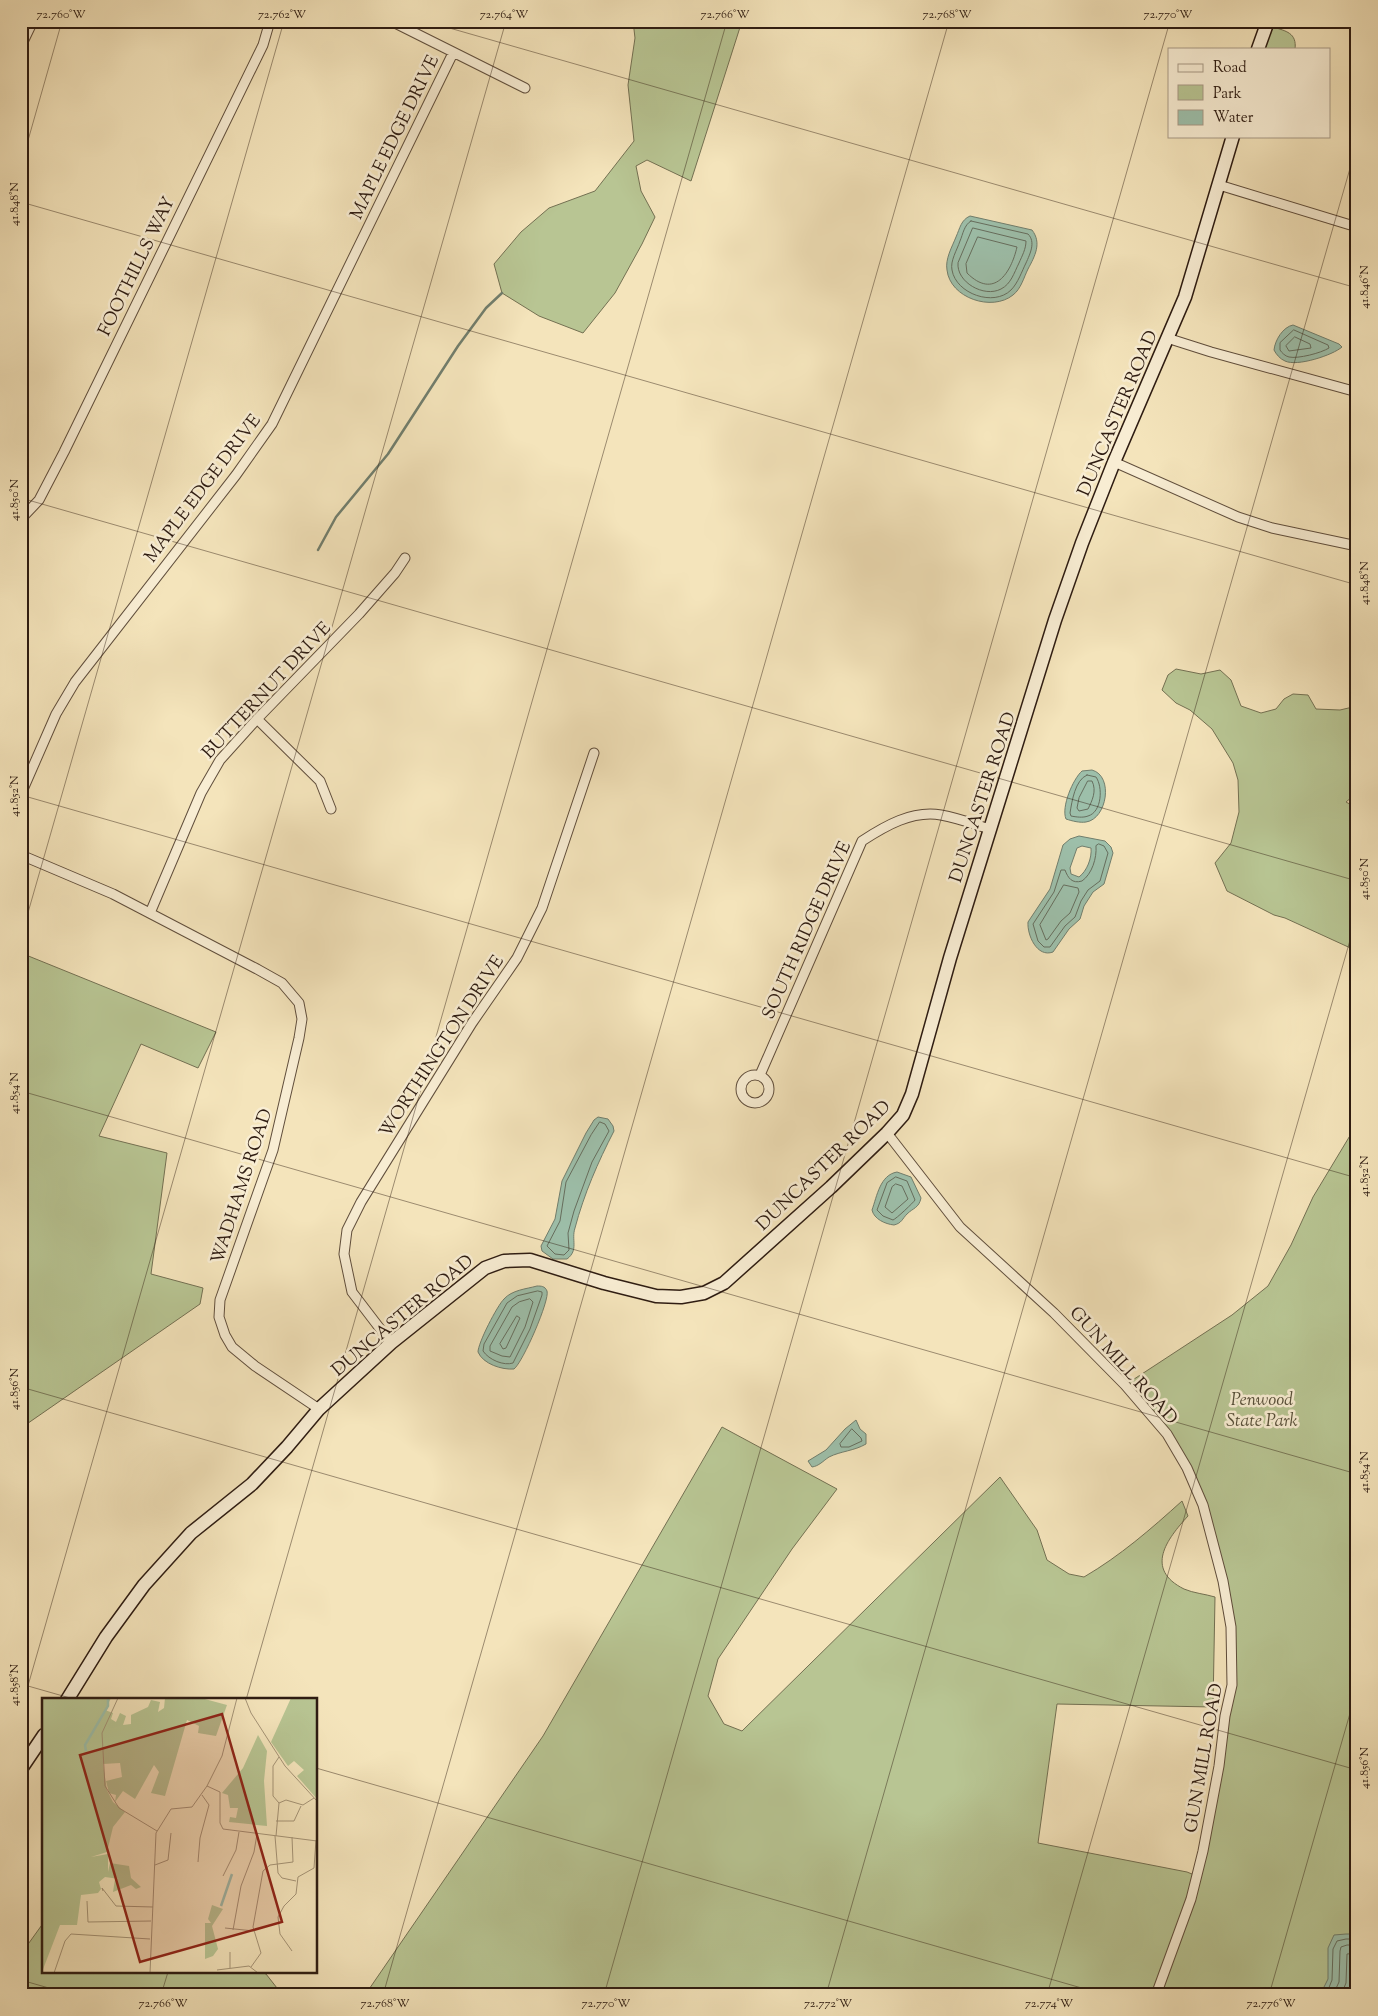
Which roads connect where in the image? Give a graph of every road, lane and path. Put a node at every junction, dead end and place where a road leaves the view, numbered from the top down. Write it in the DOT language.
graph roads {
  1 [pos="33,21"];
  2 [pos="270,21"];
  3 [pos="391,21"];
  4 [pos="1268,21"];
  5 [pos="21,46"];
  6 [pos="1258,48"];
  7 [pos="453,53"];
  8 [pos="525,88"];
  9 [pos="1232,138"];
  10 [pos="1220,184"];
  11 [pos="1357,227"];
  12 [pos="1168,338"];
  13 [pos="1357,392"];
  14 [pos="1114,462"];
  15 [pos="21,519"];
  16 [pos="1357,546"];
  17 [pos="405,558"];
  18 [pos="257,719"];
  19 [pos="594,753"];
  20 [pos="21,794"];
  21 [pos="331,809"];
  22 [pos="990,829"];
  23 [pos="21,855"];
  24 [pos="150,913"];
  25 [pos="760,1075"];
  26 [pos="886,1133"];
  27 [pos="391,1343"];
  28 [pos="319,1409"];
  29 [pos="67,1698"];
  30 [pos="42,1738"];
  31 [pos="21,1769"];
  32 [pos="1156,1995"];
  1 -- 5 [label="street"];
  2 -- 15 [label="street, FOOTHILLS WAY"];
  3 -- 7 [label="street"];
  4 -- 6 [label="street"];
  7 -- 8 [label="street"];
  7 -- 20 [label="street, MAPLE EDGE DRIVE"];
  9 -- 10 [label="street, DUNCASTER ROAD"];
  10 -- 11 [label="street"];
  10 -- 12 [label="street, DUNCASTER ROAD"];
  12 -- 13 [label="street"];
  12 -- 14 [label="street, DUNCASTER ROAD"];
  14 -- 16 [label="street"];
  14 -- 22 [label="street, DUNCASTER ROAD"];
  17 -- 18 [label="street, BUTTERNUT DRIVE"];
  18 -- 21 [label="street"];
  18 -- 24 [label="street, BUTTERNUT DRIVE"];
  19 -- 27 [label="street, WORTHINGTON DRIVE"];
  22 -- 25 [label="street, SOUTH RIDGE DRIVE"];
  22 -- 26 [label="street, DUNCASTER ROAD"];
  23 -- 24 [label="street, WADHAMS ROAD"];
  24 -- 28 [label="street, WADHAMS ROAD"];
  26 -- 27 [label="street, DUNCASTER ROAD"];
  26 -- 32 [label="street, GUN MILL ROAD"];
  27 -- 28 [label="street, DUNCASTER ROAD"];
  28 -- 29 [label="street, DUNCASTER ROAD"];
  30 -- 31 [label="street"];
}
